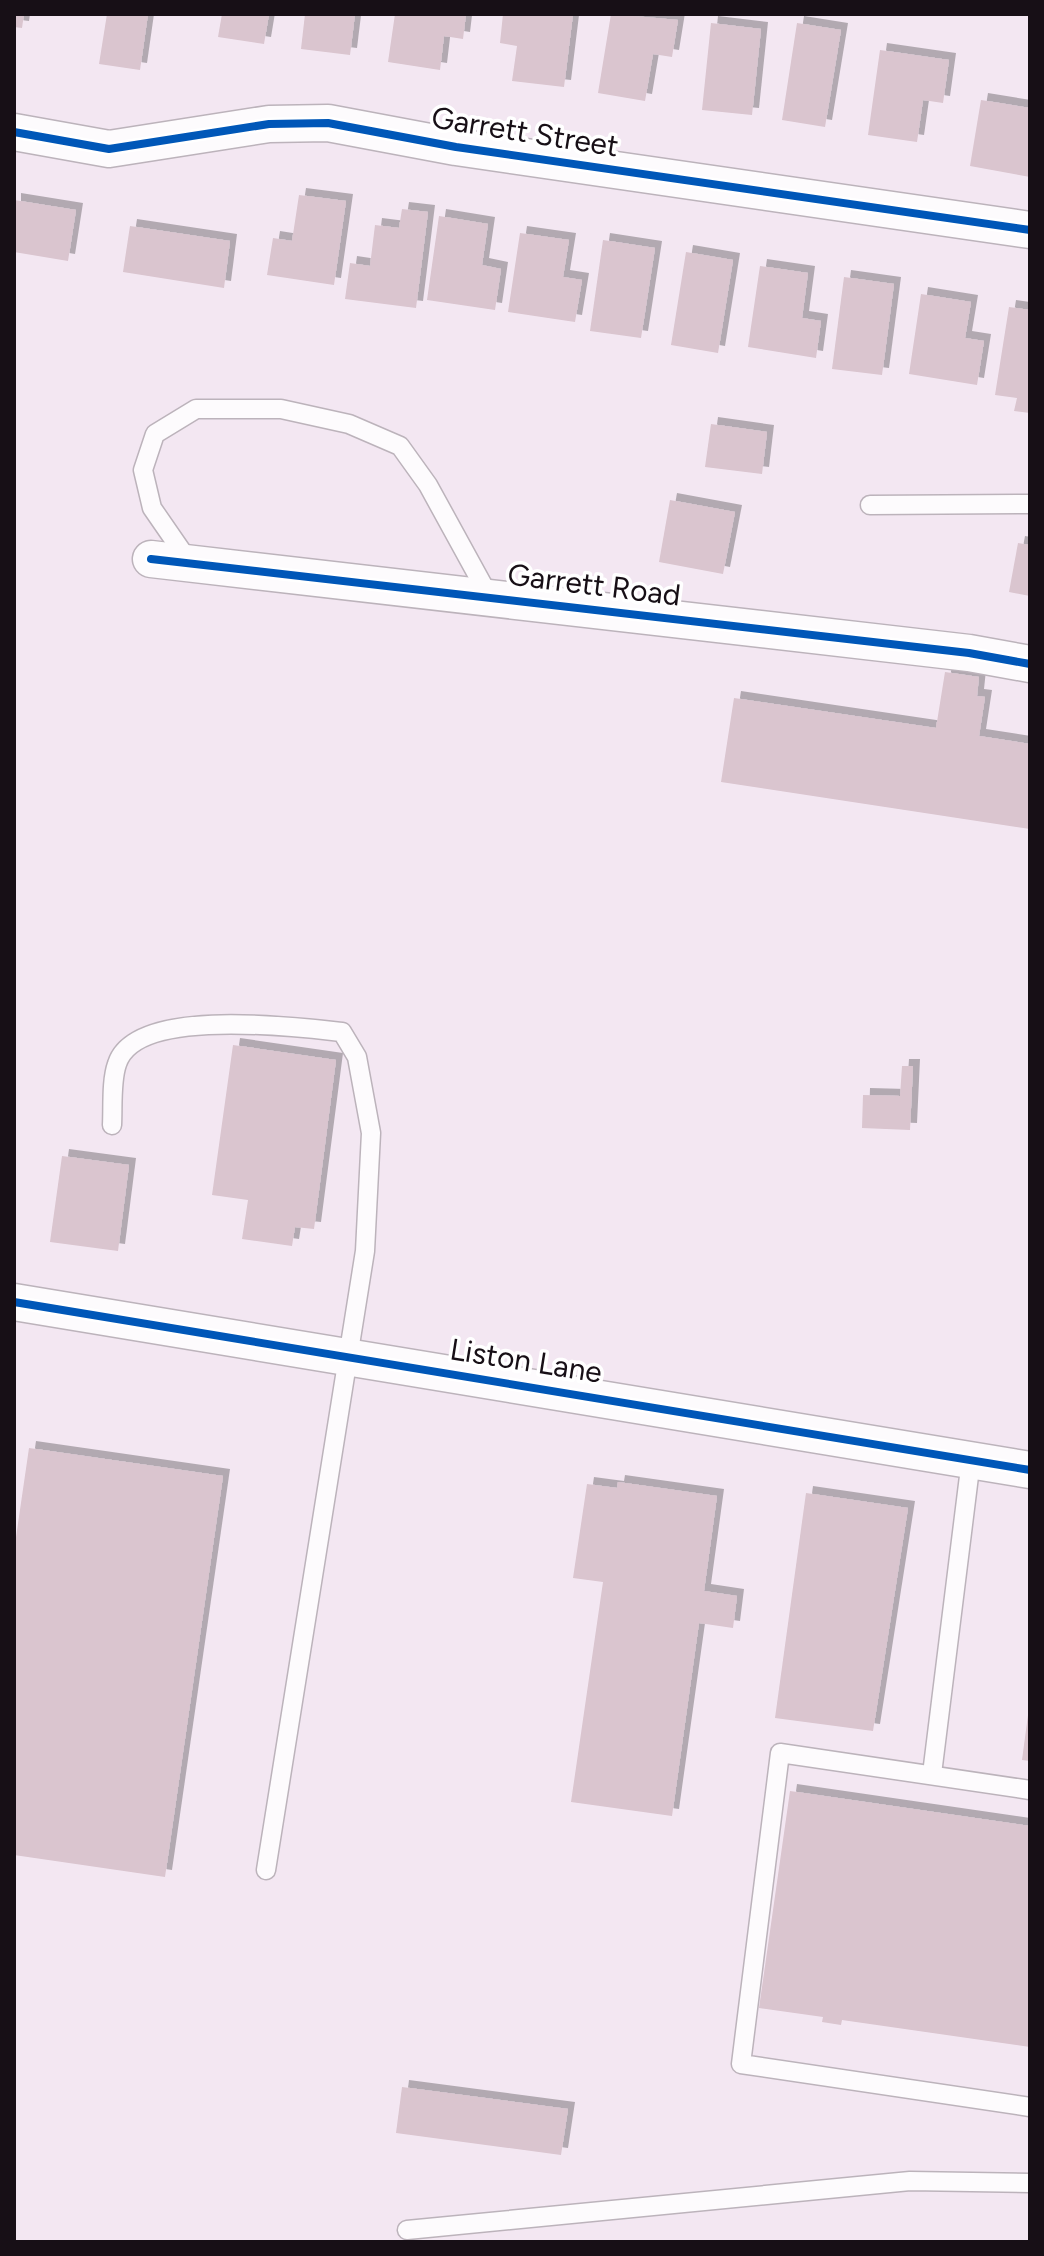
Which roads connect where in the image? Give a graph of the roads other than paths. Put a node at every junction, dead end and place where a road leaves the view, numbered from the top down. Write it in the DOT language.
graph roads {
  1 [pos="14,132"];
  2 [pos="1030,230"];
  3 [pos="1030,504"];
  4 [pos="870,505"];
  5 [pos="151,559"];
  6 [pos="190,563"];
  7 [pos="490,598"];
  8 [pos="1030,664"];
  9 [pos="112,1125"];
  10 [pos="14,1302"];
  11 [pos="346,1356"];
  12 [pos="971,1460"];
  13 [pos="1030,1470"];
  14 [pos="932,1774"];
  15 [pos="1030,1790"];
  16 [pos="266,1870"];
  17 [pos="1030,2107"];
  18 [pos="1030,2183"];
  19 [pos="407,2230"];
  1 -- 2 [label="street, Garrett Street"];
  3 -- 4 [label="lane"];
  5 -- 6 [label="street, Garrett Road"];
  6 -- 7 [label="street, Garrett Road"];
  6 -- 7 [label="lane"];
  7 -- 8 [label="street, Garrett Road"];
  9 -- 11 [label="lane"];
  10 -- 11 [label="street, Liston Lane"];
  11 -- 12 [label="street, Liston Lane"];
  11 -- 16 [label="lane"];
  12 -- 13 [label="street, Liston Lane"];
  12 -- 14 [label="lane"];
  14 -- 15 [label="lane"];
  14 -- 17 [label="lane"];
  18 -- 19 [label="lane"];
}
